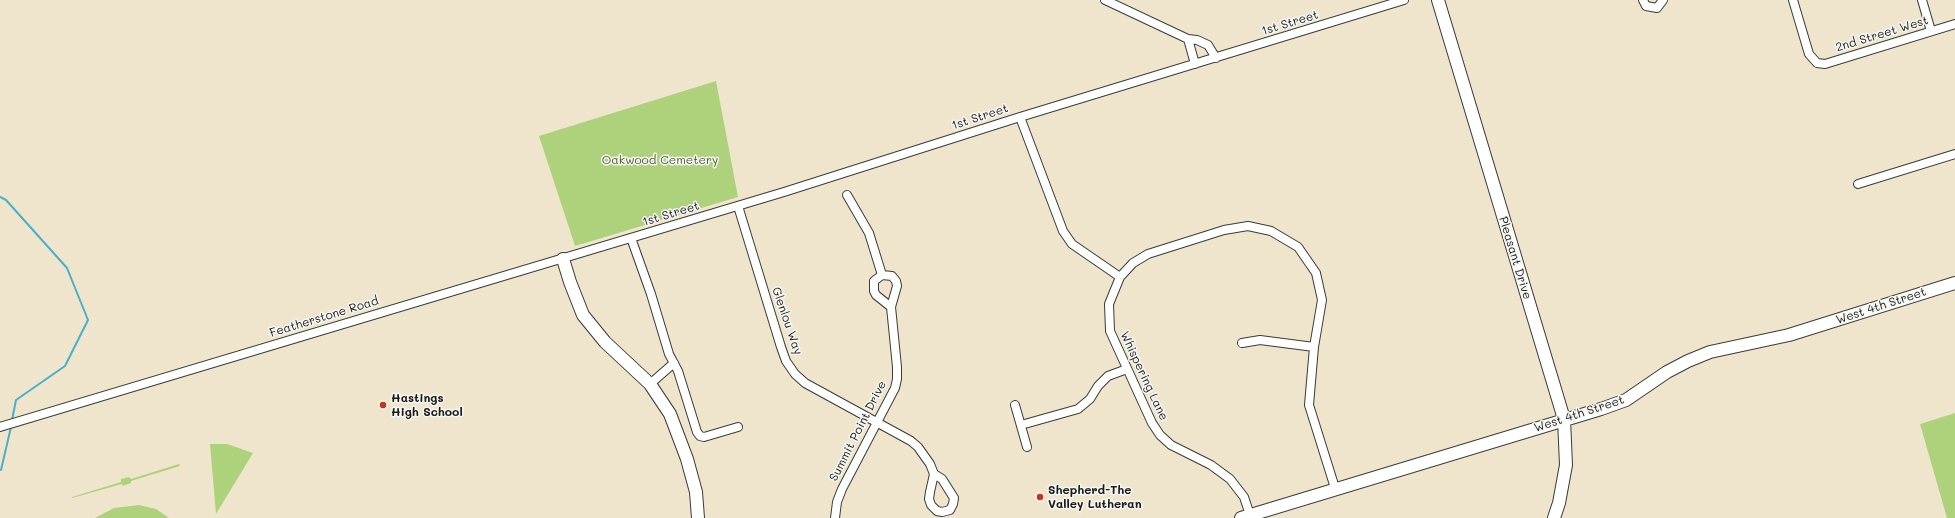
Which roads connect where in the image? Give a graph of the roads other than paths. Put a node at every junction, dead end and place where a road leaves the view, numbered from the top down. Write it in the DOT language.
graph roads {
  1 [pos="1105,0"];
  2 [pos="1404,0"];
  3 [pos="1438,0"];
  4 [pos="1643,0"];
  5 [pos="1663,0"];
  6 [pos="1793,0"];
  7 [pos="1922,0"];
  8 [pos="1955,24"];
  9 [pos="1931,31"];
  10 [pos="1188,39"];
  11 [pos="1216,58"];
  12 [pos="1195,64"];
  13 [pos="1020,117"];
  14 [pos="1955,154"];
  15 [pos="1858,184"];
  16 [pos="847,195"];
  17 [pos="738,206"];
  18 [pos="632,238"];
  19 [pos="563,259"];
  20 [pos="882,275"];
  21 [pos="1120,277"];
  22 [pos="1955,283"];
  23 [pos="891,307"];
  24 [pos="1242,342"];
  25 [pos="1314,347"];
  26 [pos="674,363"];
  27 [pos="1127,369"];
  28 [pos="650,384"];
  29 [pos="1014,405"];
  30 [pos="1564,420"];
  31 [pos="877,424"];
  32 [pos="1021,426"];
  33 [pos="0,427"];
  34 [pos="738,427"];
  35 [pos="1027,447"];
  36 [pos="934,474"];
  37 [pos="1335,488"];
  38 [pos="1247,517"];
  39 [pos="698,518"];
  40 [pos="835,518"];
  41 [pos="1554,518"];
  1 -- 10 [label="street"];
  2 -- 11 [label="street, 1st Street"];
  3 -- 30 [label="street, Pleasant Drive"];
  4 -- 5 [label="street"];
  6 -- 9 [label="street, 2nd Street West"];
  7 -- 9 [label="street"];
  8 -- 9 [label="street, 2nd Street West"];
  10 -- 11 [label="street"];
  10 -- 12 [label="street"];
  11 -- 12 [label="street, 1st Street"];
  12 -- 13 [label="street, 1st Street"];
  13 -- 17 [label="street, 1st Street"];
  13 -- 21 [label="street"];
  14 -- 15 [label="street"];
  16 -- 20 [label="street"];
  17 -- 18 [label="street, 1st Street"];
  17 -- 31 [label="street, Glenlou Way"];
  18 -- 19 [label="street, 1st Street"];
  18 -- 26 [label="street"];
  19 -- 28 [label="street"];
  19 -- 33 [label="street, Featherstone Road"];
  20 -- 23 [label="street"];
  20 -- 23 [label="street"];
  21 -- 25 [label="street"];
  21 -- 27 [label="street, Whispering Lane"];
  22 -- 30 [label="street, West 4th Street"];
  23 -- 31 [label="street, Summit Point Drive"];
  24 -- 25 [label="street"];
  25 -- 37 [label="street"];
  26 -- 28 [label="street"];
  26 -- 34 [label="street"];
  27 -- 32 [label="street"];
  27 -- 38 [label="street, Whispering Lane"];
  28 -- 39 [label="street"];
  29 -- 32 [label="street"];
  30 -- 37 [label="street, West 4th Street"];
  30 -- 41 [label="street, Pleasant Drive"];
  31 -- 36 [label="street, Glenlou Way"];
  31 -- 40 [label="street, Summit Point Drive"];
  32 -- 35 [label="street"];
  37 -- 38 [label="street, West 4th Street"];
}
